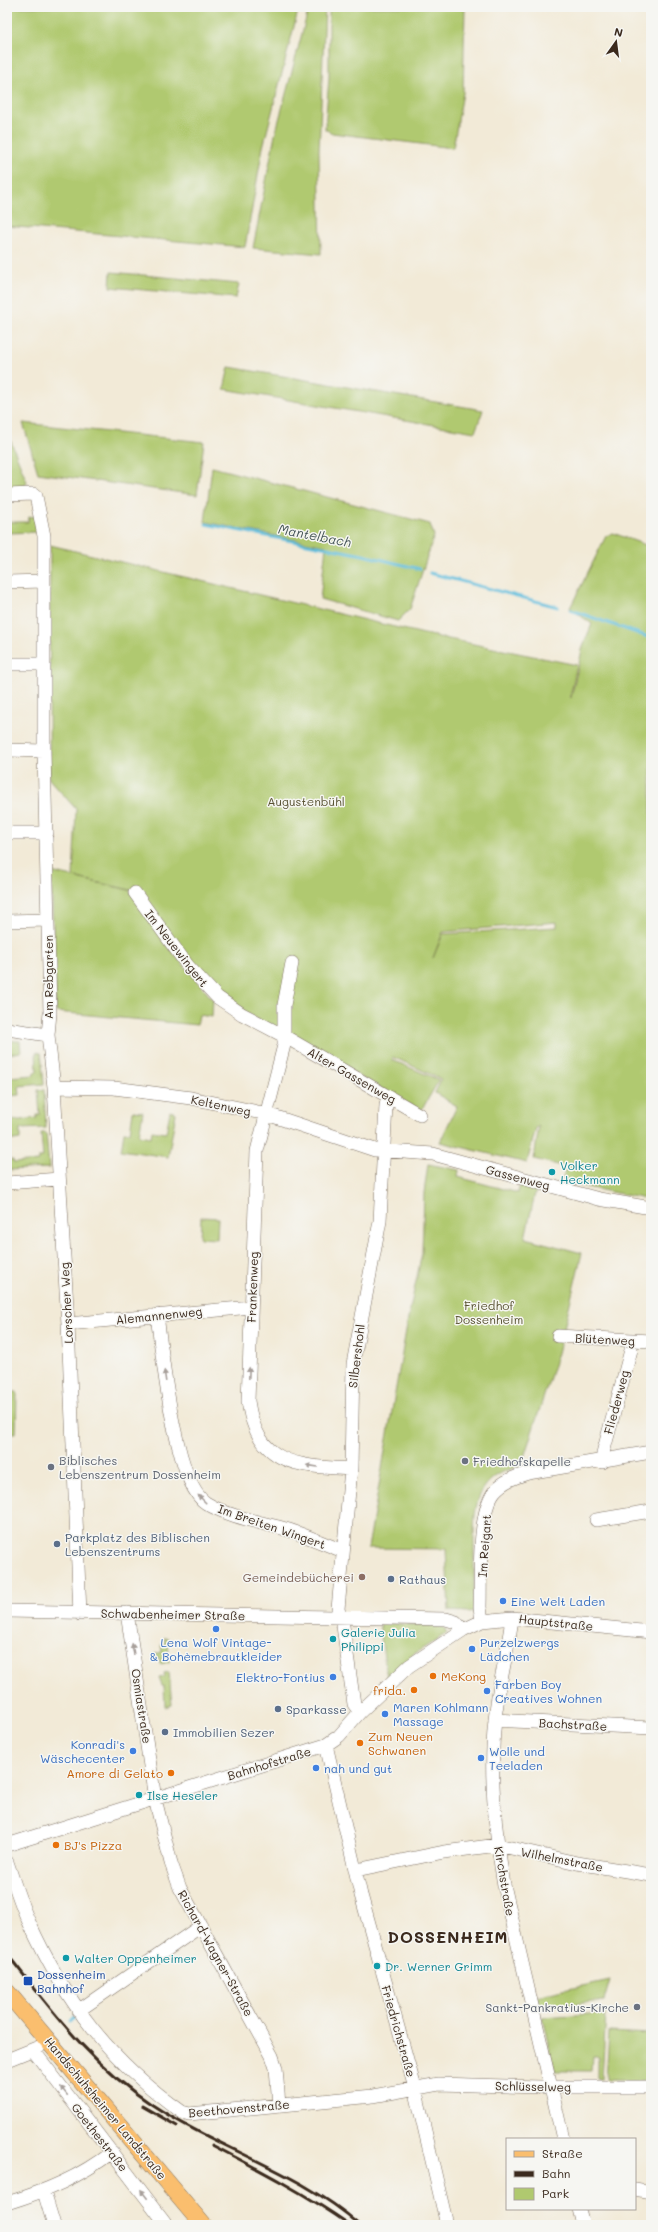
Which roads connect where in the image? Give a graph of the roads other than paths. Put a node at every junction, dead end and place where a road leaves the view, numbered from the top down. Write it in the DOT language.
graph roads {
  1 [pos="7,495"];
  2 [pos="44,581"];
  3 [pos="7,582"];
  4 [pos="7,664"];
  5 [pos="44,664"];
  6 [pos="7,750"];
  7 [pos="44,751"];
  8 [pos="7,833"];
  9 [pos="47,833"];
  10 [pos="135,893"];
  11 [pos="48,920"];
  12 [pos="7,921"];
  13 [pos="292,963"];
  14 [pos="7,1029"];
  15 [pos="48,1035"];
  16 [pos="284,1036"];
  17 [pos="54,1086"];
  18 [pos="389,1097"];
  19 [pos="268,1114"];
  20 [pos="420,1116"];
  21 [pos="384,1152"];
  22 [pos="59,1179"];
  23 [pos="7,1183"];
  24 [pos="651,1208"];
  25 [pos="251,1307"];
  26 [pos="157,1316"];
  27 [pos="68,1324"];
  28 [pos="558,1336"];
  29 [pos="651,1341"];
  30 [pos="631,1342"];
  31 [pos="651,1452"];
  32 [pos="603,1462"];
  33 [pos="351,1469"];
  34 [pos="651,1511"];
  35 [pos="596,1520"];
  36 [pos="343,1551"];
  37 [pos="7,1611"];
  38 [pos="127,1613"];
  39 [pos="80,1614"];
  40 [pos="339,1617"];
  41 [pos="512,1618"];
  42 [pos="482,1621"];
  43 [pos="463,1630"];
  44 [pos="651,1632"];
  45 [pos="360,1712"];
  46 [pos="495,1720"];
  47 [pos="651,1728"];
  48 [pos="326,1745"];
  49 [pos="155,1799"];
  50 [pos="7,1845"];
  51 [pos="498,1845"];
  52 [pos="7,1862"];
  53 [pos="356,1870"];
  54 [pos="651,1875"];
  55 [pos="201,1926"];
  56 [pos="7,1992"];
  57 [pos="78,2011"];
  58 [pos="50,2043"];
  59 [pos="33,2050"];
  60 [pos="7,2060"];
  61 [pos="552,2087"];
  62 [pos="651,2087"];
  63 [pos="415,2088"];
  64 [pos="279,2105"];
  65 [pos="563,2138"];
  66 [pos="112,2152"];
  67 [pos="636,2189"];
  68 [pos="44,2192"];
  69 [pos="651,2192"];
  70 [pos="7,2203"];
  71 [pos="579,2210"];
  72 [pos="54,2225"];
  73 [pos="167,2225"];
  74 [pos="203,2225"];
  75 [pos="447,2225"];
  76 [pos="583,2225"];
  1 -- 2 [label="street, Am Rebgarten"];
  2 -- 3 [label="street"];
  2 -- 5 [label="street, Am Rebgarten"];
  4 -- 5 [label="street"];
  5 -- 7 [label="street, Am Rebgarten"];
  6 -- 7 [label="street"];
  7 -- 9 [label="street, Am Rebgarten"];
  8 -- 9 [label="street"];
  9 -- 11 [label="street, Am Rebgarten"];
  10 -- 16 [label="street, Im Neuewingert"];
  11 -- 12 [label="street, Am Rebgarten"];
  11 -- 15 [label="street, Am Rebgarten"];
  13 -- 16 [label="street"];
  14 -- 15 [label="street"];
  15 -- 17 [label="street, Lorscher Weg"];
  16 -- 18 [label="street, Alter Gassenweg"];
  16 -- 19 [label="street, Frankenweg"];
  17 -- 19 [label="street, Keltenweg"];
  17 -- 22 [label="street, Lorscher Weg"];
  18 -- 20 [label="street, Alter Gassenweg"];
  18 -- 21 [label="street, Silbershohl"];
  19 -- 21 [label="street, Keltenweg"];
  19 -- 25 [label="street, Frankenweg"];
  21 -- 24 [label="street, Gassenweg"];
  21 -- 33 [label="street, Silbershohl"];
  22 -- 23 [label="street"];
  22 -- 27 [label="street, Lorscher Weg"];
  25 -- 26 [label="street, Alemannenweg"];
  33 -- 25 [label="street, Frankenweg, one-way"];
  26 -- 27 [label="street, Alemannenweg"];
  36 -- 26 [label="street, Im Breiten Wingert, one-way"];
  27 -- 39 [label="street, Lorscher Weg"];
  28 -- 30 [label="street, Blütenweg"];
  29 -- 30 [label="street, Blütenweg"];
  30 -- 32 [label="street, Fliederweg"];
  31 -- 32 [label="street, Im Reigart"];
  32 -- 42 [label="street, Im Reigart"];
  33 -- 36 [label="street, Silbershohl"];
  34 -- 35 [label="street"];
  36 -- 40 [label="street, Silbershohl"];
  37 -- 39 [label="street, Schwabenheimer Straße"];
  38 -- 39 [label="street, Schwabenheimer Straße"];
  38 -- 40 [label="street, Schwabenheimer Straße"];
  49 -- 38 [label="street, Osmiastraße, one-way"];
  40 -- 43 [label="street, Schwabenheimer Straße"];
  40 -- 45 [label="street, Silbershohl"];
  41 -- 42 [label="street, Hauptstraße"];
  41 -- 44 [label="street, Hauptstraße"];
  41 -- 46 [label="street, Kirchstraße"];
  42 -- 43 [label="street, Hauptstraße"];
  43 -- 45 [label="street, Bahnhofstraße"];
  45 -- 48 [label="street, Bahnhofstraße"];
  46 -- 47 [label="street, Bachstraße"];
  46 -- 51 [label="street, Kirchstraße"];
  48 -- 49 [label="street, Bahnhofstraße"];
  48 -- 53 [label="street, Friedrichstraße"];
  49 -- 50 [label="street, Bahnhofstraße"];
  49 -- 55 [label="street, Richard-Wagner-Straße"];
  51 -- 53 [label="street, Wilhelmstraße"];
  51 -- 54 [label="street, Wilhelmstraße"];
  51 -- 61 [label="street, Kirchstraße"];
  52 -- 57 [label="street, Beethovenstraße"];
  53 -- 63 [label="street, Friedrichstraße"];
  55 -- 57 [label="street"];
  55 -- 64 [label="street, Richard-Wagner-Straße"];
  56 -- 58 [label="main road, Handschuhsheimer Landstraße"];
  57 -- 64 [label="street, Beethovenstraße"];
  58 -- 59 [label="street"];
  58 -- 74 [label="main road, Handschuhsheimer Landstraße"];
  59 -- 60 [label="street"];
  66 -- 59 [label="street, Goethestraße, one-way"];
  61 -- 62 [label="street, Schlüsselweg"];
  61 -- 63 [label="street, Schlüsselweg"];
  61 -- 65 [label="street, Kirchstraße"];
  63 -- 64 [label="street, Beethovenstraße"];
  63 -- 75 [label="street, Friedrichstraße"];
  66 -- 68 [label="street"];
  73 -- 66 [label="street, Goethestraße, one-way"];
  67 -- 69 [label="street"];
  68 -- 70 [label="street"];
  68 -- 72 [label="street"];
  71 -- 76 [label="street"];
}
